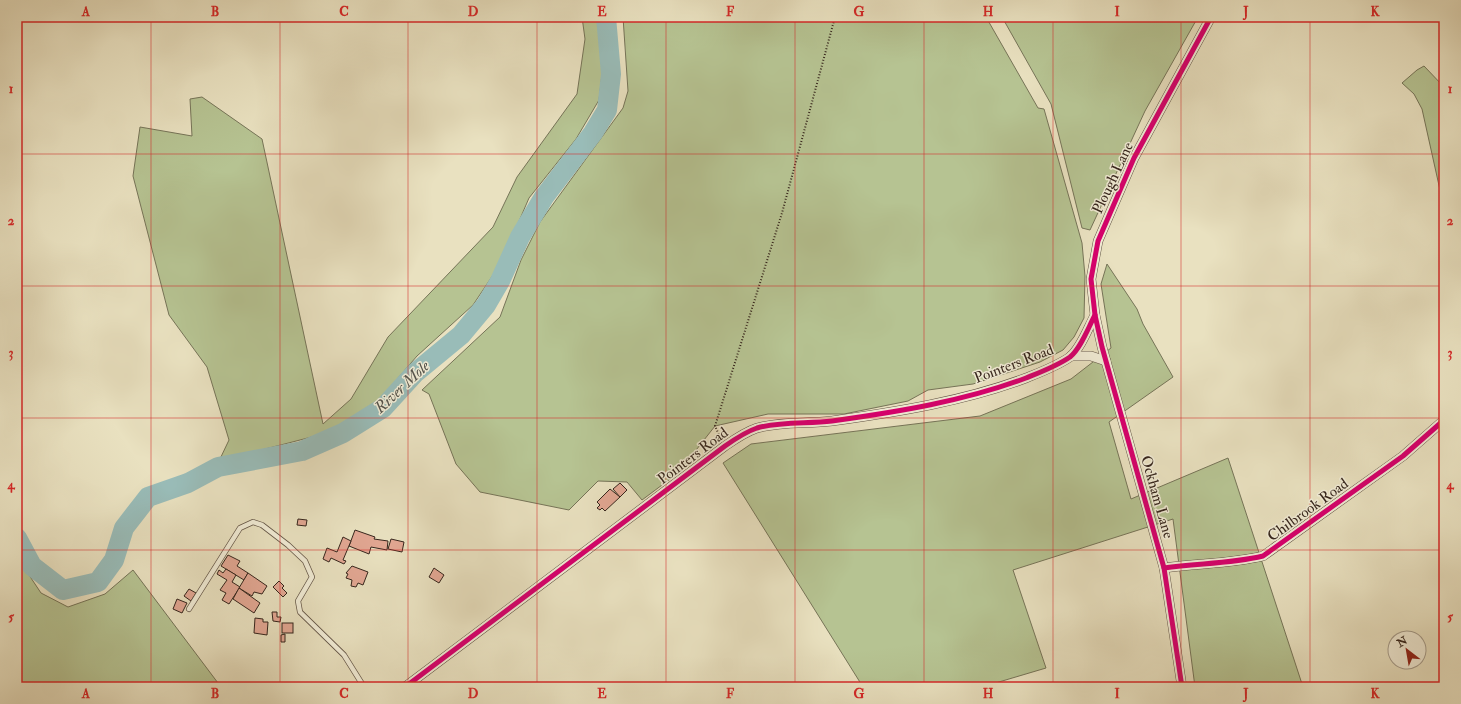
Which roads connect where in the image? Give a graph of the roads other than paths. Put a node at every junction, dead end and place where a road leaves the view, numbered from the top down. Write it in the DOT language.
graph roads {
  1 [pos="1211,17"];
  2 [pos="1095,315"];
  3 [pos="1071,356"];
  4 [pos="1106,361"];
  5 [pos="1444,420"];
  6 [pos="1164,568"];
  7 [pos="190,608"];
  8 [pos="364,687"];
  9 [pos="406,687"];
  10 [pos="1182,687"];
  1 -- 2 [label="street, Plough Lane"];
  2 -- 3 [label="street, Pointers Road"];
  2 -- 4 [label="street, Ockham Lane"];
  3 -- 4 [label="street, Pointers Road"];
  3 -- 9 [label="street, Pointers Road"];
  4 -- 6 [label="street, Ockham Lane"];
  5 -- 6 [label="street, Chilbrook Road"];
  6 -- 10 [label="street, Ockham Lane"];
  7 -- 8 [label="lane"];
}
